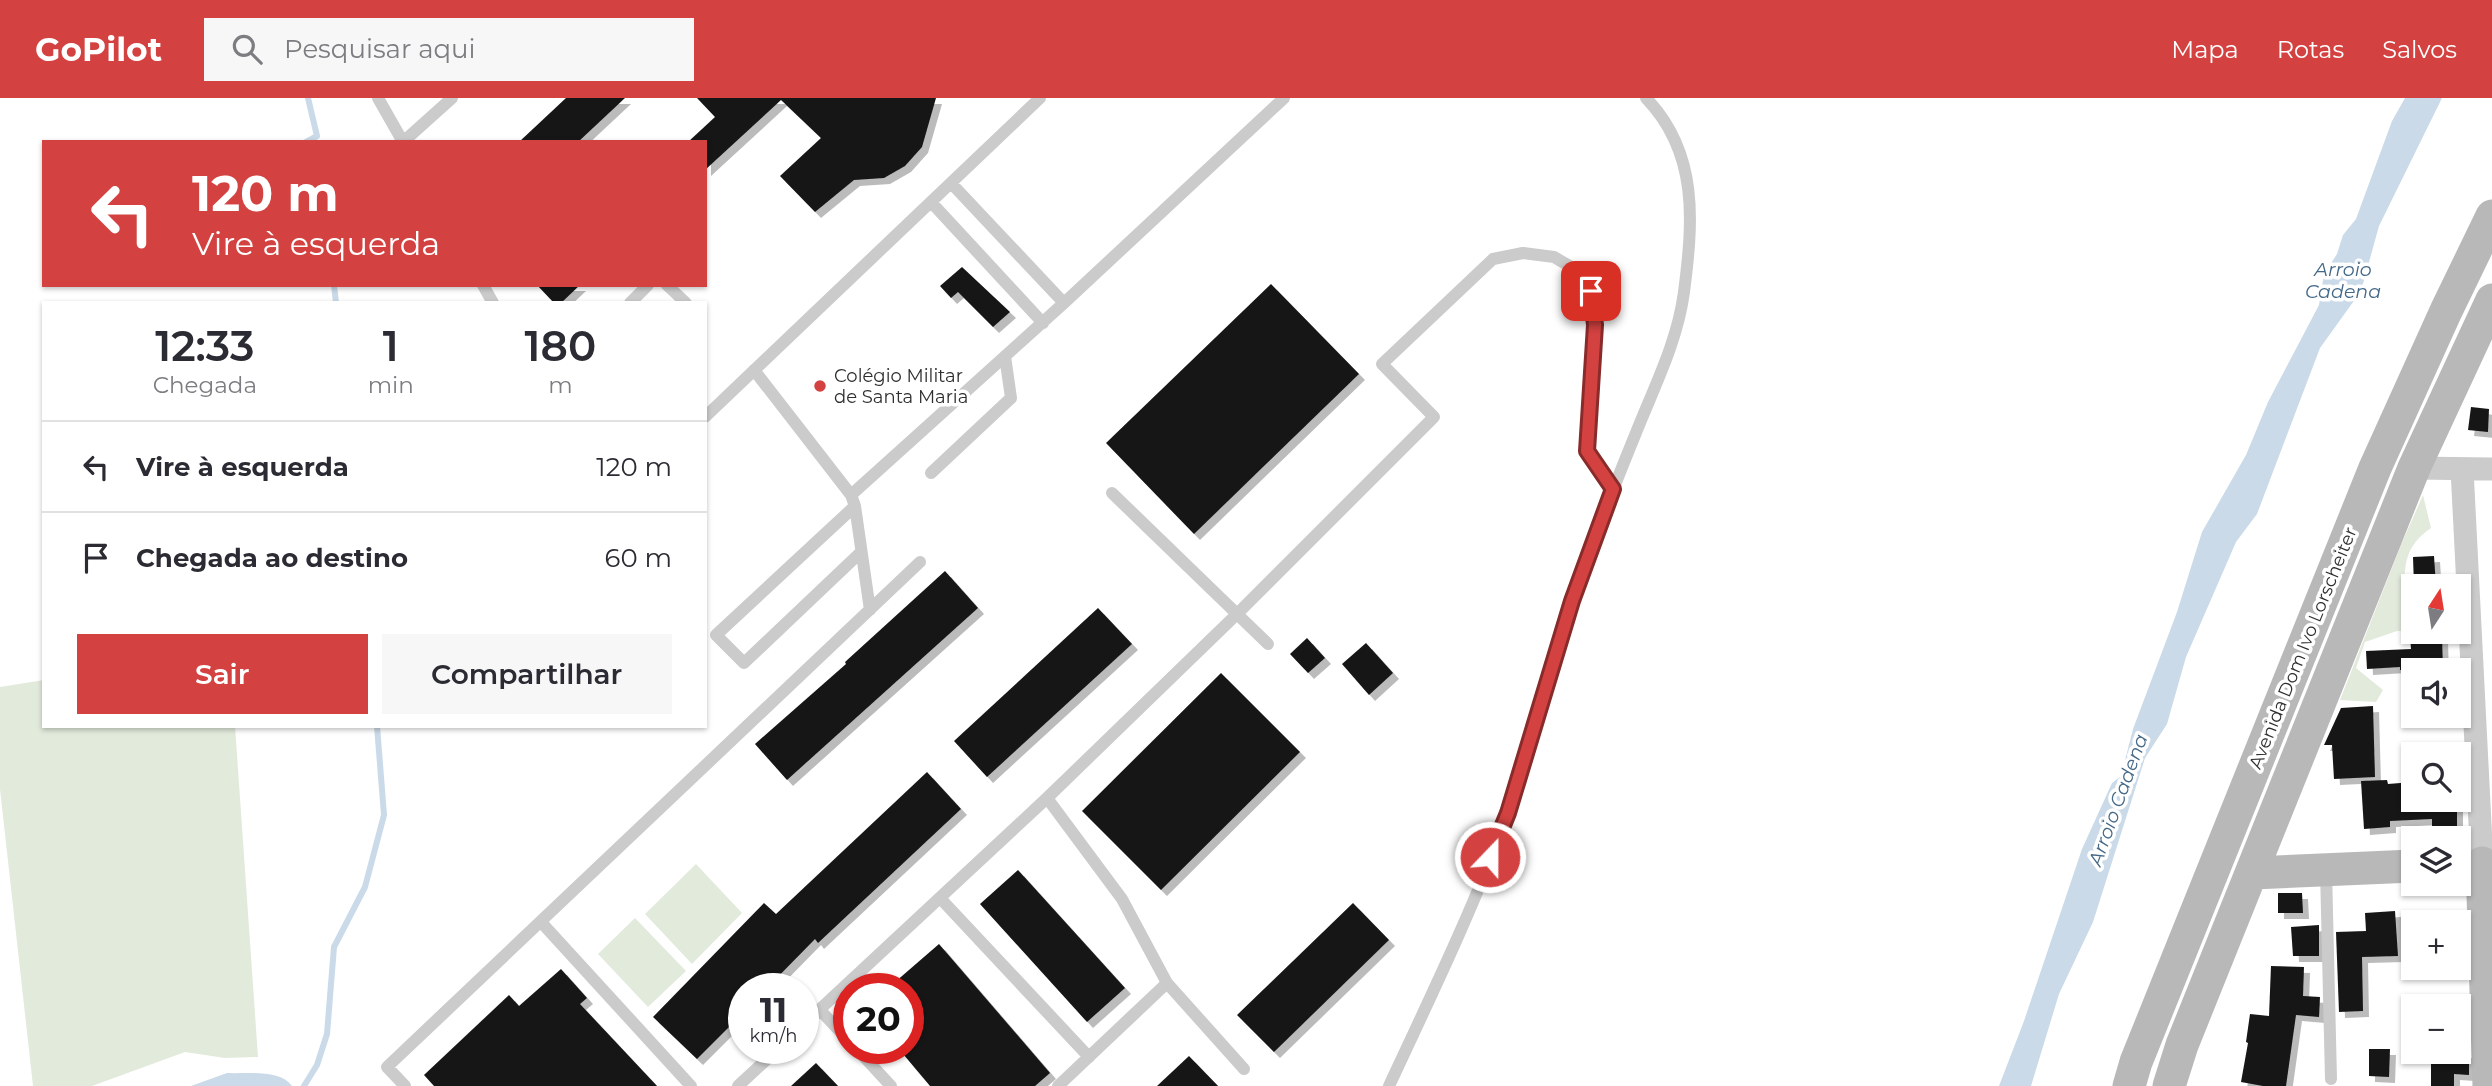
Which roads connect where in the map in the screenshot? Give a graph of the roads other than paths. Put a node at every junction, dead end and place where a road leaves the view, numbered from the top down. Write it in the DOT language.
graph roads {
  1 [pos="378,98"];
  2 [pos="453,98"];
  3 [pos="1040,98"];
  4 [pos="1284,98"];
  5 [pos="1646,98"];
  6 [pos="402,140"];
  7 [pos="405,140"];
  8 [pos="951,183"];
  9 [pos="931,202"];
  10 [pos="2492,216"];
  11 [pos="646,287"];
  12 [pos="669,287"];
  13 [pos="2492,300"];
  14 [pos="632,301"];
  15 [pos="684,301"];
  16 [pos="1064,303"];
  17 [pos="1043,323"];
  18 [pos="1005,356"];
  19 [pos="754,370"];
  20 [pos="707,414"];
  21 [pos="2414,468"];
  22 [pos="2462,469"];
  23 [pos="2492,469"];
  24 [pos="931,473"];
  25 [pos="1613,489"];
  26 [pos="1112,493"];
  27 [pos="853,500"];
  28 [pos="862,552"];
  29 [pos="920,562"];
  30 [pos="870,610"];
  31 [pos="1237,614"];
  32 [pos="1268,644"];
  33 [pos="1047,798"];
  34 [pos="2478,863"];
  35 [pos="2401,867"];
  36 [pos="2326,870"];
  37 [pos="2252,873"];
  38 [pos="940,898"];
  39 [pos="541,922"];
  40 [pos="1167,984"];
  41 [pos="820,1010"];
  42 [pos="833,1024"];
  43 [pos="1089,1057"];
  44 [pos="762,1064"];
  45 [pos="871,1064"];
  46 [pos="1244,1069"];
  47 [pos="2331,1079"];
  48 [pos="405,1086"];
  49 [pos="691,1086"];
  50 [pos="738,1086"];
  51 [pos="891,1086"];
  52 [pos="1058,1086"];
  53 [pos="1389,1086"];
  54 [pos="2129,1086"];
  55 [pos="2169,1086"];
  56 [pos="2489,1086"];
  1 -- 6 [label="lane"];
  2 -- 7 [label="lane"];
  3 -- 8 [label="lane"];
  4 -- 16 [label="lane"];
  5 -- 25 [label="lane"];
  8 -- 9 [label="lane"];
  8 -- 16 [label="lane"];
  9 -- 17 [label="lane"];
  9 -- 19 [label="lane"];
  10 -- 54 [label="main road, Avenida Dom Ivo Lorscheiter"];
  11 -- 14 [label="lane"];
  12 -- 15 [label="lane"];
  13 -- 21 [label="main road, Avenida Dom Ivo Lorscheiter"];
  16 -- 17 [label="lane"];
  17 -- 18 [label="lane"];
  18 -- 24 [label="lane"];
  18 -- 27 [label="lane"];
  19 -- 20 [label="lane"];
  19 -- 27 [label="lane"];
  21 -- 22 [label="street"];
  21 -- 37 [label="main road, Avenida Dom Ivo Lorscheiter"];
  22 -- 23 [label="street"];
  22 -- 34 [label="street"];
  25 -- 31 [label="lane"];
  25 -- 53 [label="lane"];
  26 -- 31 [label="lane"];
  27 -- 28 [label="lane"];
  27 -- 28 [label="lane"];
  28 -- 30 [label="lane"];
  29 -- 30 [label="lane"];
  30 -- 39 [label="lane"];
  31 -- 32 [label="lane"];
  31 -- 33 [label="lane"];
  33 -- 38 [label="lane"];
  33 -- 40 [label="lane"];
  34 -- 56 [label="main road"];
  35 -- 36 [label="main road"];
  36 -- 37 [label="main road"];
  36 -- 47 [label="lane"];
  37 -- 55 [label="main road, Avenida Dom Ivo Lorscheiter"];
  38 -- 41 [label="lane"];
  38 -- 43 [label="lane"];
  39 -- 48 [label="lane"];
  39 -- 49 [label="lane"];
  40 -- 43 [label="lane"];
  40 -- 46 [label="lane"];
  41 -- 42 [label="lane"];
  43 -- 52 [label="lane"];
  44 -- 50 [label="lane"];
  45 -- 51 [label="lane"];
}
